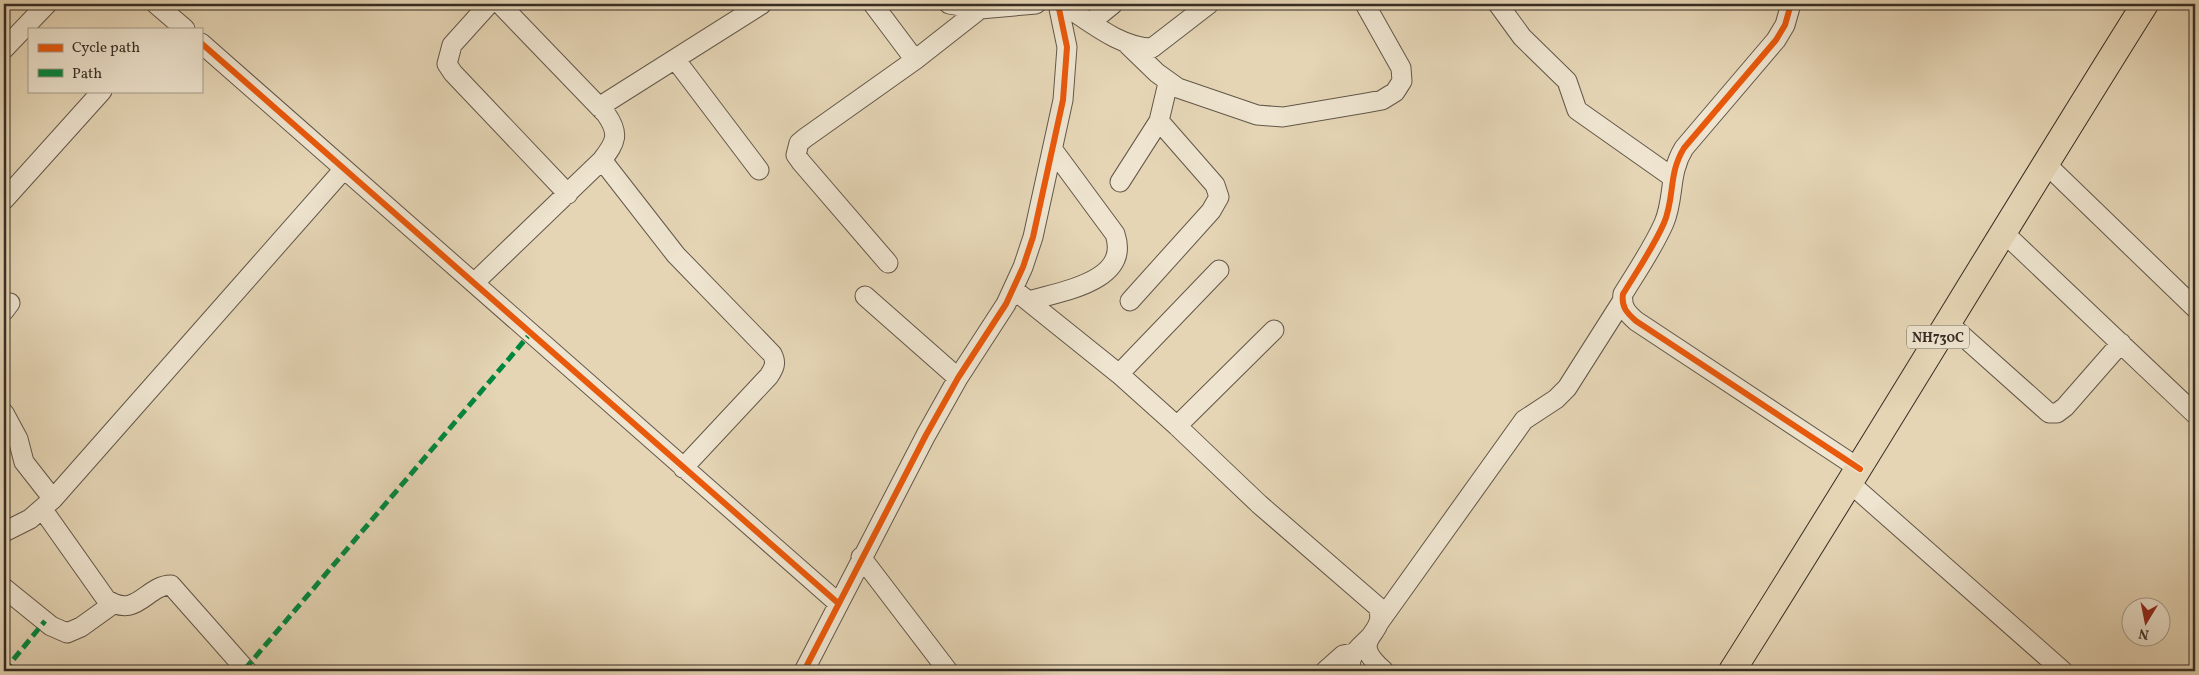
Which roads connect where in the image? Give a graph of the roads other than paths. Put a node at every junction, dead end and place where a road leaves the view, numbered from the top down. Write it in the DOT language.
graph roads {
  1 [pos="47,4"];
  2 [pos="489,4"];
  3 [pos="500,4"];
  4 [pos="762,4"];
  5 [pos="874,4"];
  6 [pos="949,4"];
  7 [pos="1036,4"];
  8 [pos="1060,4"];
  9 [pos="1113,4"];
  10 [pos="1209,4"];
  11 [pos="1365,4"];
  12 [pos="1498,4"];
  13 [pos="1792,4"];
  14 [pos="2145,4"];
  15 [pos="980,8"];
  16 [pos="162,16"];
  17 [pos="1091,22"];
  18 [pos="183,28"];
  19 [pos="1126,43"];
  20 [pos="202,44"];
  21 [pos="4,49"];
  22 [pos="675,59"];
  23 [pos="915,60"];
  24 [pos="1168,82"];
  25 [pos="101,92"];
  26 [pos="599,107"];
  27 [pos="1159,122"];
  28 [pos="1053,150"];
  29 [pos="602,160"];
  30 [pos="2046,162"];
  31 [pos="344,169"];
  32 [pos="759,170"];
  33 [pos="1672,177"];
  34 [pos="1120,182"];
  35 [pos="568,194"];
  36 [pos="4,199"];
  37 [pos="2002,231"];
  38 [pos="888,263"];
  39 [pos="1219,270"];
  40 [pos="474,283"];
  41 [pos="1012,288"];
  42 [pos="865,296"];
  43 [pos="1029,301"];
  44 [pos="1130,301"];
  45 [pos="1621,303"];
  46 [pos="2195,308"];
  47 [pos="1947,322"];
  48 [pos="1274,330"];
  49 [pos="2121,343"];
  50 [pos="1119,374"];
  51 [pos="958,378"];
  52 [pos="2192,406"];
  53 [pos="4,413"];
  54 [pos="1177,426"];
  55 [pos="683,468"];
  56 [pos="1855,476"];
  57 [pos="48,505"];
  58 [pos="4,532"];
  59 [pos="862,557"];
  60 [pos="4,588"];
  61 [pos="838,603"];
  62 [pos="113,604"];
  63 [pos="1374,631"];
  64 [pos="1352,662"];
  65 [pos="247,671"];
  66 [pos="804,671"];
  67 [pos="948,671"];
  68 [pos="1325,671"];
  69 [pos="1384,671"];
  70 [pos="1732,671"];
  71 [pos="2063,671"];
  1 -- 21 [label="street"];
  2 -- 35 [label="street"];
  3 -- 26 [label="street"];
  4 -- 22 [label="street"];
  5 -- 23 [label="street"];
  6 -- 15 [label="street"];
  7 -- 15 [label="street"];
  8 -- 17 [label="street"];
  8 -- 28 [label="street"];
  9 -- 17 [label="street"];
  10 -- 19 [label="street"];
  11 -- 24 [label="street"];
  12 -- 33 [label="street"];
  13 -- 33 [label="street"];
  14 -- 30 [label="highway, NH730C"];
  15 -- 23 [label="street"];
  16 -- 18 [label="street"];
  17 -- 19 [label="street"];
  19 -- 24 [label="street"];
  20 -- 31 [label="street"];
  22 -- 26 [label="street"];
  22 -- 32 [label="street"];
  23 -- 38 [label="street"];
  24 -- 27 [label="street"];
  25 -- 36 [label="street"];
  26 -- 29 [label="street"];
  27 -- 34 [label="street"];
  27 -- 44 [label="street"];
  28 -- 41 [label="street"];
  28 -- 43 [label="street"];
  29 -- 35 [label="street"];
  29 -- 55 [label="street"];
  30 -- 37 [label="highway, NH730C"];
  30 -- 46 [label="street"];
  31 -- 40 [label="street"];
  31 -- 57 [label="street"];
  33 -- 45 [label="street"];
  35 -- 40 [label="street"];
  37 -- 47 [label="highway, NH730C"];
  37 -- 49 [label="street"];
  39 -- 50 [label="street"];
  40 -- 55 [label="street"];
  41 -- 43 [label="street"];
  41 -- 51 [label="street"];
  42 -- 51 [label="street"];
  43 -- 50 [label="street"];
  45 -- 56 [label="street"];
  45 -- 63 [label="street"];
  47 -- 49 [label="street"];
  47 -- 56 [label="highway, NH730C"];
  48 -- 54 [label="street"];
  49 -- 52 [label="street"];
  50 -- 54 [label="street"];
  51 -- 59 [label="street"];
  53 -- 57 [label="street"];
  54 -- 63 [label="street"];
  55 -- 61 [label="street"];
  56 -- 70 [label="highway, NH730C"];
  56 -- 71 [label="street"];
  57 -- 58 [label="street"];
  57 -- 62 [label="street"];
  59 -- 61 [label="street"];
  59 -- 67 [label="street"];
  60 -- 62 [label="street"];
  61 -- 66 [label="street"];
  62 -- 65 [label="street"];
  63 -- 64 [label="street"];
  63 -- 69 [label="street"];
  64 -- 68 [label="street"];
}
